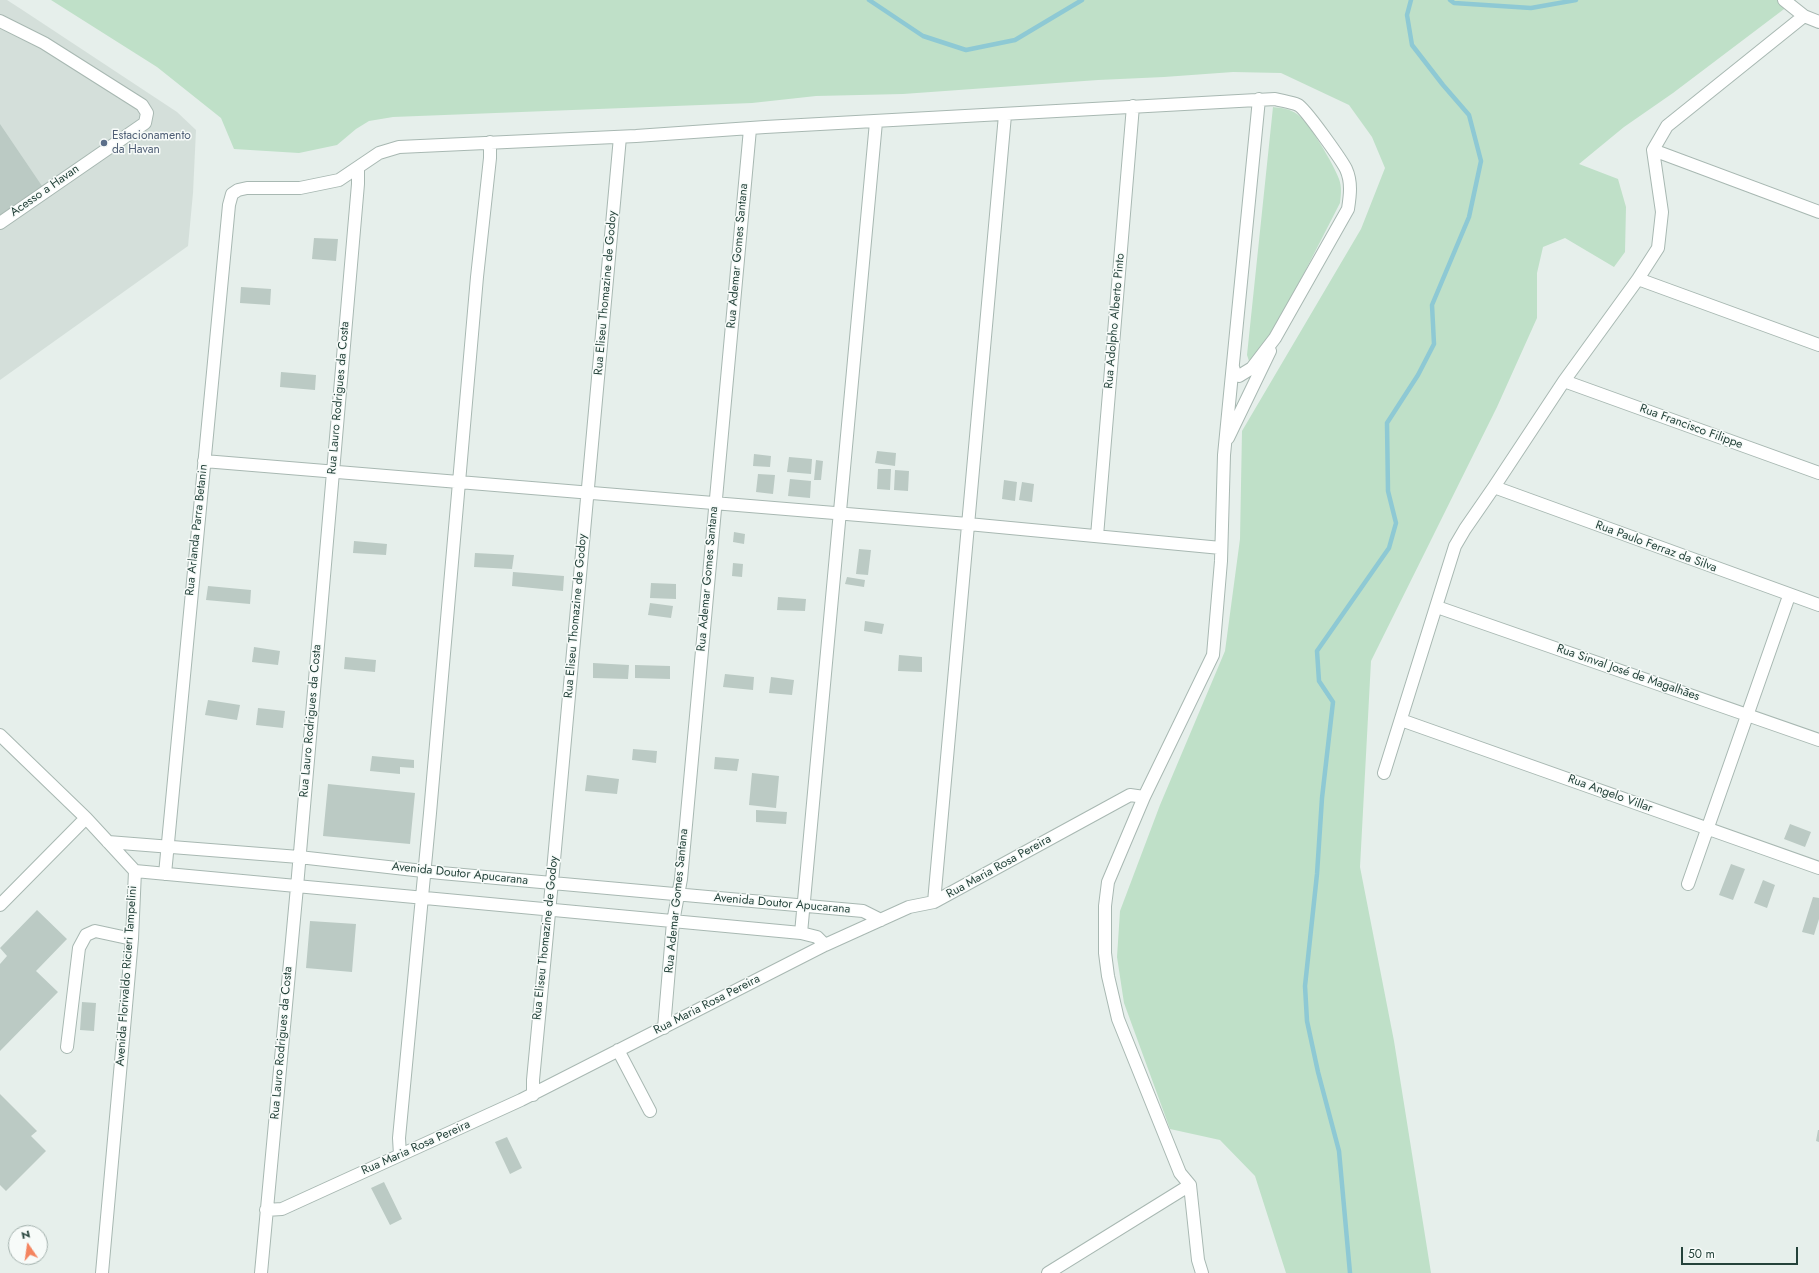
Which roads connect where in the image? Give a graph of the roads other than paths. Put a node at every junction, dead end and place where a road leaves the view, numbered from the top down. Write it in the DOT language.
graph roads {
  1 [pos="1784,0"];
  2 [pos="1804,16"];
  3 [pos="0,21"];
  4 [pos="1819,22"];
  5 [pos="1259,99"];
  6 [pos="1133,106"];
  7 [pos="1005,115"];
  8 [pos="876,122"];
  9 [pos="750,129"];
  10 [pos="620,137"];
  11 [pos="490,142"];
  12 [pos="1653,150"];
  13 [pos="358,168"];
  14 [pos="1819,212"];
  15 [pos="0,223"];
  16 [pos="1638,280"];
  17 [pos="1275,338"];
  18 [pos="1819,345"];
  19 [pos="1233,367"];
  20 [pos="1564,381"];
  21 [pos="1225,442"];
  22 [pos="204,461"];
  23 [pos="333,472"];
  24 [pos="1819,473"];
  25 [pos="459,482"];
  26 [pos="1494,487"];
  27 [pos="587,493"];
  28 [pos="715,503"];
  29 [pos="840,514"];
  30 [pos="968,524"];
  31 [pos="1097,536"];
  32 [pos="1222,548"];
  33 [pos="1789,596"];
  34 [pos="1819,605"];
  35 [pos="1437,607"];
  36 [pos="1748,714"];
  37 [pos="1401,720"];
  38 [pos="0,735"];
  39 [pos="1819,740"];
  40 [pos="1384,773"];
  41 [pos="1144,797"];
  42 [pos="86,818"];
  43 [pos="1708,829"];
  44 [pos="108,842"];
  45 [pos="167,847"];
  46 [pos="299,857"];
  47 [pos="1819,868"];
  48 [pos="135,871"];
  49 [pos="424,871"];
  50 [pos="165,874"];
  51 [pos="552,883"];
  52 [pos="1688,884"];
  53 [pos="297,887"];
  54 [pos="679,895"];
  55 [pos="422,898"];
  56 [pos="934,902"];
  57 [pos="0,904"];
  58 [pos="804,906"];
  59 [pos="550,910"];
  60 [pos="881,920"];
  61 [pos="673,922"];
  62 [pos="802,933"];
  63 [pos="132,939"];
  64 [pos="825,945"];
  65 [pos="664,1028"];
  66 [pos="67,1047"];
  67 [pos="618,1050"];
  68 [pos="533,1094"];
  69 [pos="650,1111"];
  70 [pos="400,1155"];
  71 [pos="1190,1185"];
  72 [pos="266,1210"];
  73 [pos="102,1273"];
  74 [pos="261,1273"];
  75 [pos="1048,1273"];
  76 [pos="1202,1273"];
  1 -- 2 [label="street"];
  2 -- 4 [label="street"];
  2 -- 12 [label="street"];
  3 -- 15 [label="street, Acesso a Havan"];
  5 -- 6 [label="street"];
  5 -- 17 [label="street"];
  5 -- 19 [label="street"];
  6 -- 7 [label="street"];
  6 -- 31 [label="street, Rua Adolpho Alberto Pinto"];
  7 -- 8 [label="street"];
  7 -- 30 [label="street"];
  8 -- 9 [label="street"];
  8 -- 29 [label="street"];
  9 -- 10 [label="street"];
  9 -- 28 [label="street, Rua Ademar Gomes Santana"];
  10 -- 11 [label="street"];
  10 -- 27 [label="street, Rua Eliseu Thomazine de Godoy"];
  11 -- 13 [label="street"];
  11 -- 25 [label="street"];
  12 -- 14 [label="street"];
  12 -- 16 [label="street"];
  13 -- 22 [label="street, Rua Arlanda Parra Betanin"];
  13 -- 23 [label="street, Rua Lauro Rodrigues da Costa"];
  16 -- 18 [label="street"];
  16 -- 20 [label="street"];
  17 -- 19 [label="street"];
  17 -- 21 [label="street"];
  19 -- 21 [label="street"];
  20 -- 24 [label="street, Rua Francisco Filippe"];
  20 -- 26 [label="street"];
  21 -- 32 [label="street"];
  22 -- 23 [label="street"];
  22 -- 45 [label="street, Rua Arlanda Parra Betanin"];
  23 -- 25 [label="street"];
  23 -- 46 [label="street, Rua Lauro Rodrigues da Costa"];
  25 -- 27 [label="street"];
  25 -- 49 [label="street"];
  26 -- 33 [label="street, Rua Paulo Ferraz da Silva"];
  26 -- 35 [label="street"];
  27 -- 28 [label="street"];
  27 -- 51 [label="street, Rua Eliseu Thomazine de Godoy"];
  28 -- 29 [label="street"];
  28 -- 54 [label="street, Rua Ademar Gomes Santana"];
  29 -- 30 [label="street"];
  29 -- 58 [label="street"];
  30 -- 31 [label="street"];
  30 -- 56 [label="street"];
  31 -- 32 [label="street"];
  32 -- 41 [label="street"];
  33 -- 34 [label="street, Rua Paulo Ferraz da Silva"];
  33 -- 36 [label="street"];
  35 -- 36 [label="street, Rua Sinval José de Magalhães"];
  35 -- 37 [label="street"];
  36 -- 39 [label="street, Rua Sinval José de Magalhães"];
  36 -- 43 [label="street"];
  37 -- 40 [label="street"];
  37 -- 43 [label="street, Rua Angelo Villar"];
  38 -- 42 [label="street, Avenida Florivaldo Ricieri Tampelini"];
  41 -- 56 [label="street, Rua Maria Rosa Pereira"];
  41 -- 71 [label="street"];
  42 -- 44 [label="street, Avenida Florivaldo Ricieri Tampelini"];
  42 -- 57 [label="street"];
  43 -- 47 [label="street, Rua Angelo Villar"];
  43 -- 52 [label="street"];
  44 -- 45 [label="street, Avenida Doutor Apucarana"];
  44 -- 48 [label="street, Avenida Florivaldo Ricieri Tampelini"];
  45 -- 46 [label="street, Avenida Doutor Apucarana"];
  45 -- 50 [label="street, Rua Arlanda Parra Betanin"];
  46 -- 49 [label="street, Avenida Doutor Apucarana"];
  46 -- 53 [label="street, Rua Lauro Rodrigues da Costa"];
  48 -- 50 [label="street"];
  48 -- 63 [label="street, Avenida Florivaldo Ricieri Tampelini"];
  49 -- 51 [label="street, Avenida Doutor Apucarana"];
  49 -- 55 [label="street"];
  50 -- 53 [label="street"];
  51 -- 54 [label="street, Avenida Doutor Apucarana"];
  51 -- 59 [label="street, Rua Eliseu Thomazine de Godoy"];
  53 -- 55 [label="street"];
  53 -- 72 [label="street, Rua Lauro Rodrigues da Costa"];
  54 -- 58 [label="street, Avenida Doutor Apucarana"];
  54 -- 61 [label="street, Rua Ademar Gomes Santana"];
  55 -- 59 [label="street"];
  55 -- 70 [label="street"];
  56 -- 60 [label="street, Rua Maria Rosa Pereira"];
  58 -- 60 [label="street, Avenida Doutor Apucarana"];
  58 -- 62 [label="street"];
  59 -- 61 [label="street"];
  59 -- 68 [label="street, Rua Eliseu Thomazine de Godoy"];
  60 -- 64 [label="street, Rua Maria Rosa Pereira"];
  61 -- 62 [label="street"];
  61 -- 65 [label="street, Rua Ademar Gomes Santana"];
  62 -- 64 [label="street"];
  63 -- 66 [label="street"];
  63 -- 73 [label="street, Avenida Florivaldo Ricieri Tampelini"];
  64 -- 65 [label="street, Rua Maria Rosa Pereira"];
  65 -- 67 [label="street, Rua Maria Rosa Pereira"];
  67 -- 68 [label="street, Rua Maria Rosa Pereira"];
  67 -- 69 [label="street"];
  68 -- 70 [label="street, Rua Maria Rosa Pereira"];
  70 -- 72 [label="street, Rua Maria Rosa Pereira"];
  71 -- 75 [label="street"];
  71 -- 76 [label="street"];
  72 -- 74 [label="street, Rua Lauro Rodrigues da Costa"];
}
